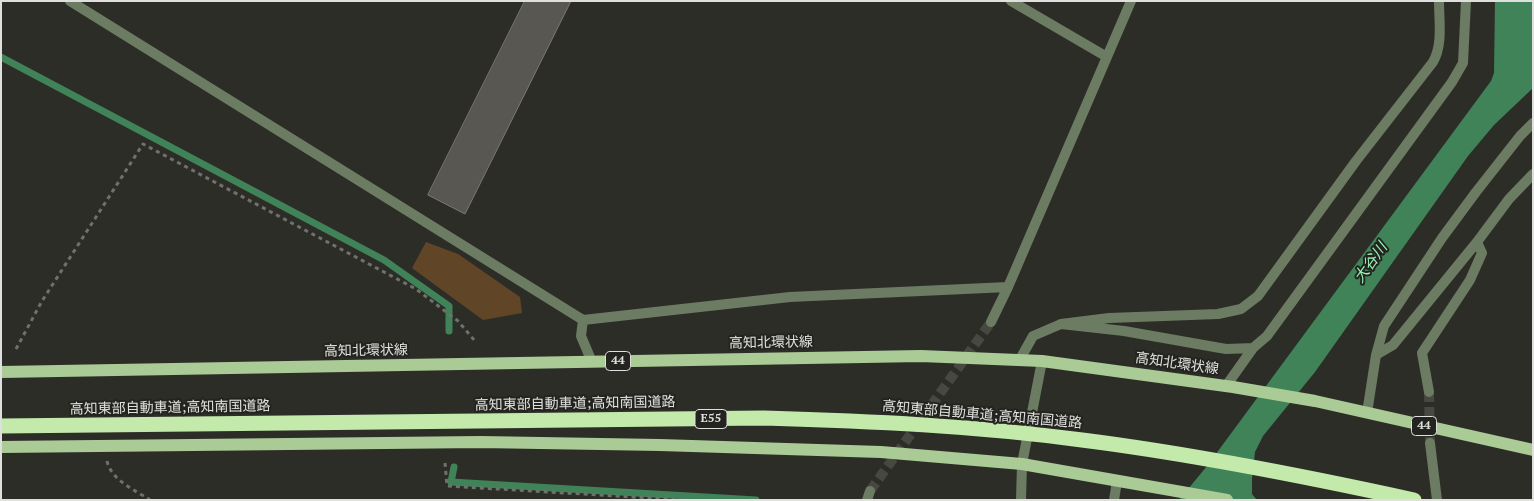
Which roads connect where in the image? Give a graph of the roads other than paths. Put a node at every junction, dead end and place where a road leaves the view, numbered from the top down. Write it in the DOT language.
graph roads {
  1 [pos="70,1"];
  2 [pos="1011,1"];
  3 [pos="1130,1"];
  4 [pos="1439,1"];
  5 [pos="1466,1"];
  6 [pos="1106,57"];
  7 [pos="1533,123"];
  8 [pos="1533,174"];
  9 [pos="1477,242"];
  10 [pos="1008,287"];
  11 [pos="583,320"];
  12 [pos="991,322"];
  13 [pos="1062,324"];
  14 [pos="1253,348"];
  15 [pos="1376,354"];
  16 [pos="1019,361"];
  17 [pos="1042,361"];
  18 [pos="592,362"];
  19 [pos="1,372"];
  20 [pos="1230,387"];
  21 [pos="1429,392"];
  22 [pos="1367,413"];
  23 [pos="1,426"];
  24 [pos="1430,444"];
  25 [pos="1,447"];
  26 [pos="1533,450"];
  27 [pos="1022,464"];
  28 [pos="1118,481"];
  29 [pos="1022,500"];
  30 [pos="1114,500"];
  31 [pos="1227,500"];
  32 [pos="1414,500"];
  33 [pos="1438,500"];
  1 -- 11 [label="street"];
  2 -- 6 [label="street"];
  3 -- 6 [label="street"];
  4 -- 13 [label="street"];
  5 -- 14 [label="street"];
  6 -- 10 [label="street"];
  7 -- 15 [label="street"];
  8 -- 9 [label="street"];
  9 -- 15 [label="street"];
  9 -- 21 [label="street"];
  10 -- 11 [label="street"];
  10 -- 12 [label="street"];
  11 -- 18 [label="street"];
  13 -- 14 [label="street"];
  13 -- 16 [label="street"];
  14 -- 20 [label="street"];
  15 -- 22 [label="street"];
  16 -- 17 [label="main road, 高知北環状線 / 44"];
  16 -- 18 [label="main road, 高知北環状線 / 44"];
  17 -- 20 [label="main road, 高知北環状線 / 44"];
  17 -- 27 [label="street"];
  18 -- 19 [label="main road, 高知北環状線 / 44"];
  20 -- 22 [label="main road, 高知北環状線 / 44"];
  22 -- 26 [label="main road, 高知北環状線 / 44"];
  23 -- 32 [label="highway, 高知東部自動車道;高知南国道路 / E55"];
  24 -- 33 [label="street"];
  25 -- 27 [label="main road"];
  27 -- 28 [label="main road"];
  27 -- 29 [label="street"];
  28 -- 30 [label="street"];
  28 -- 31 [label="main road"];
}
